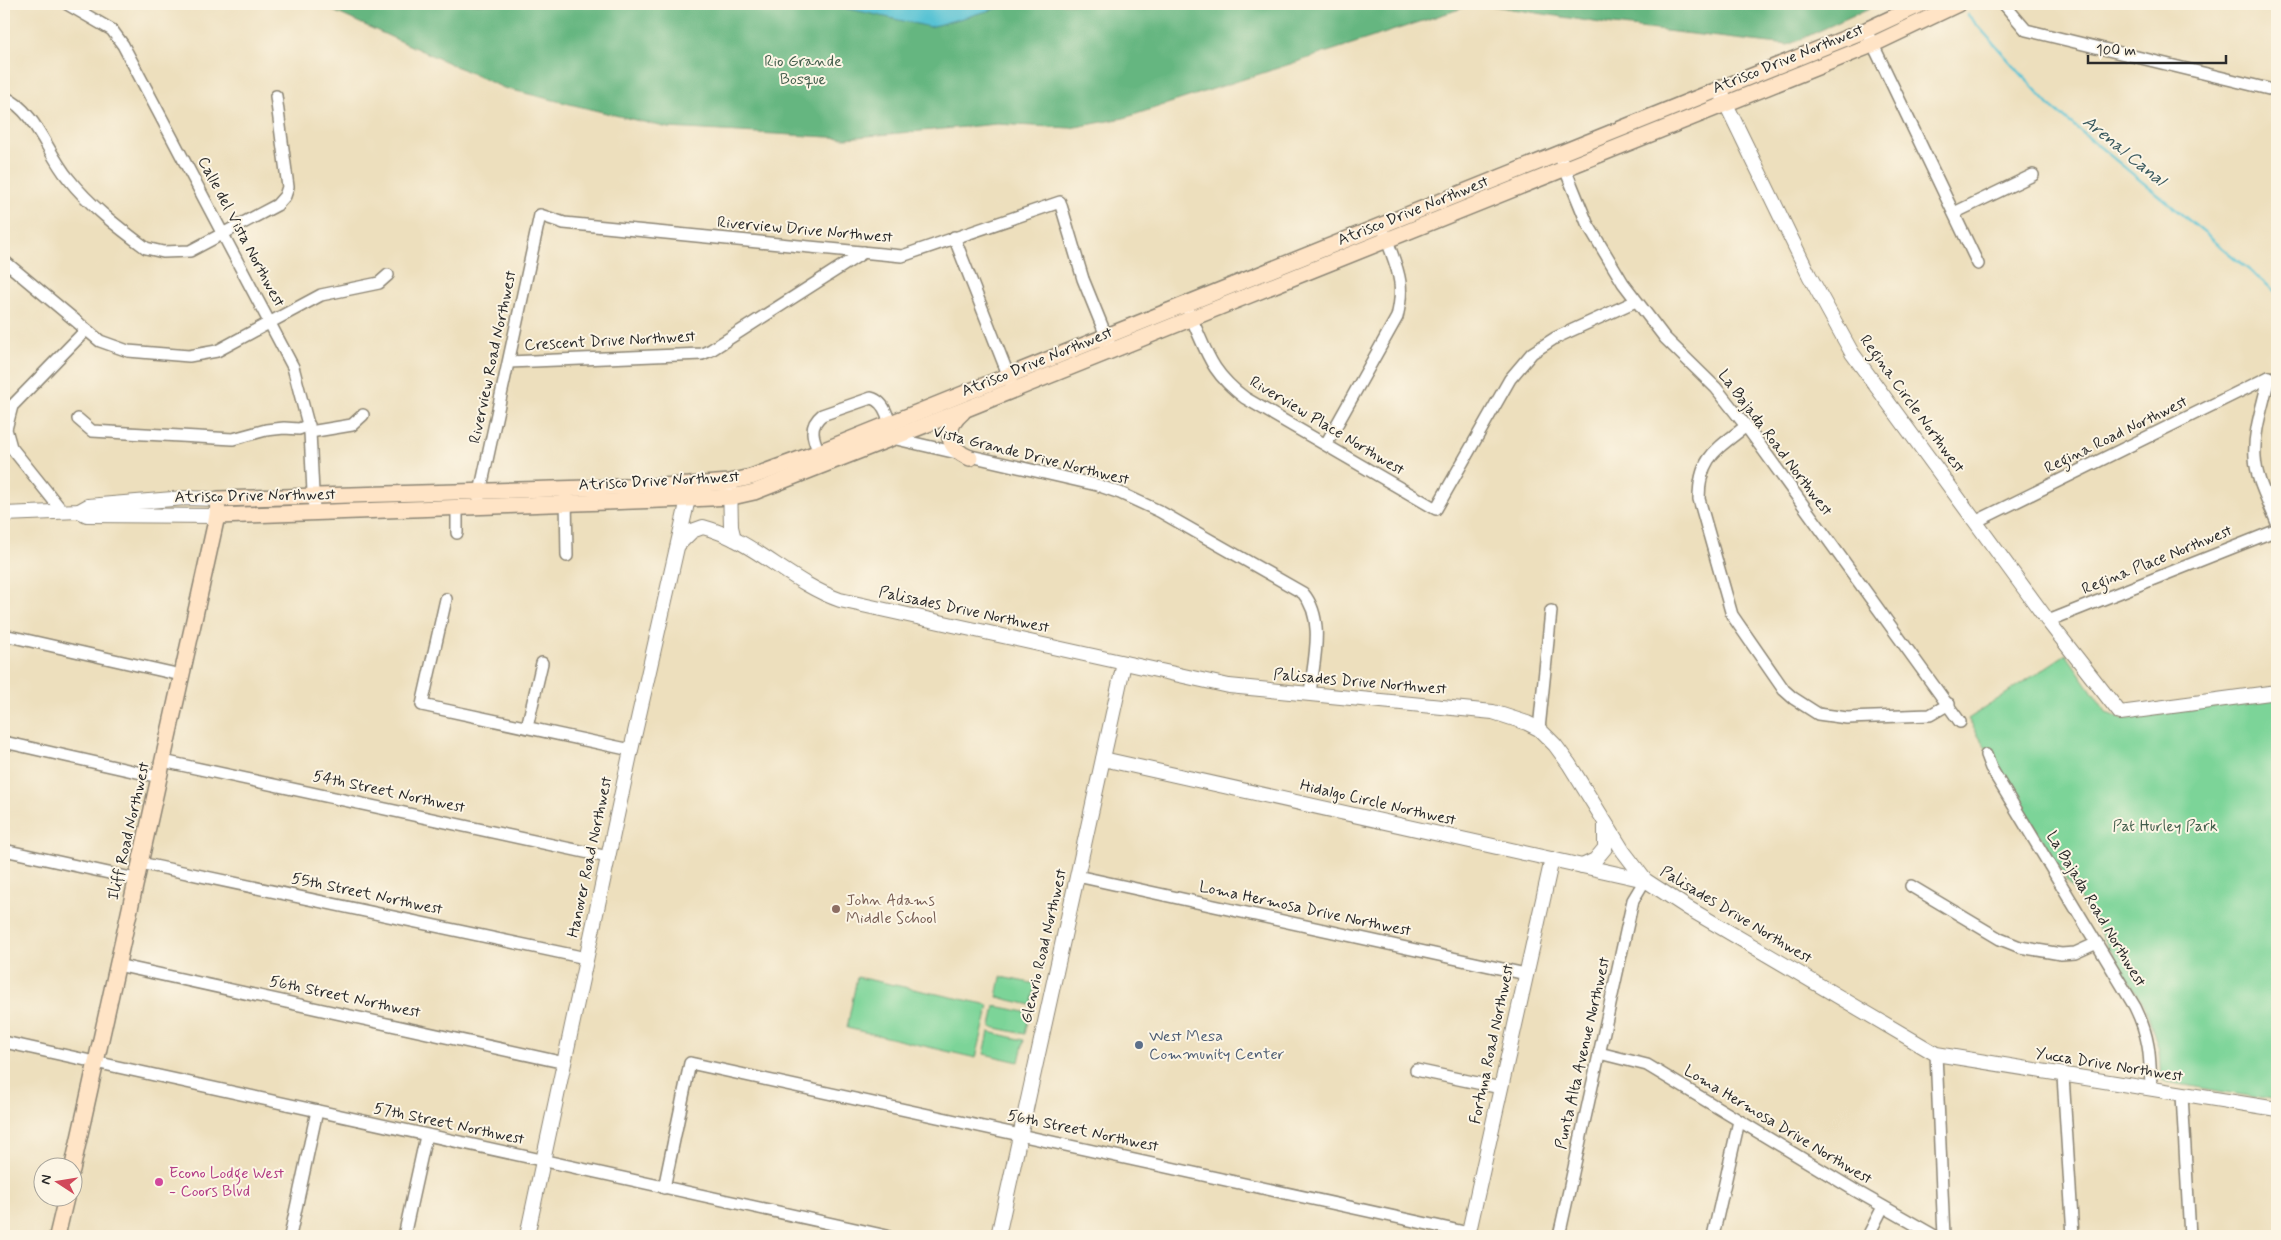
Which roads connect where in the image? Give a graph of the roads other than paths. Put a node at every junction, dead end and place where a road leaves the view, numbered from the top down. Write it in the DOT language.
graph roads {
  1 [pos="67,4"];
  2 [pos="1922,4"];
  3 [pos="1958,4"];
  4 [pos="2004,4"];
  5 [pos="1866,30"];
  6 [pos="1872,45"];
  7 [pos="1720,89"];
  8 [pos="2277,91"];
  9 [pos="276,96"];
  10 [pos="4,97"];
  11 [pos="1726,104"];
  12 [pos="1562,161"];
  13 [pos="2033,175"];
  14 [pos="1954,213"];
  15 [pos="540,215"];
  16 [pos="1382,225"];
  17 [pos="223,234"];
  18 [pos="954,237"];
  19 [pos="1387,240"];
  20 [pos="864,252"];
  21 [pos="4,261"];
  22 [pos="1978,264"];
  23 [pos="388,275"];
  24 [pos="1636,301"];
  25 [pos="1188,312"];
  26 [pos="270,324"];
  27 [pos="86,330"];
  28 [pos="1109,343"];
  29 [pos="509,362"];
  30 [pos="1008,375"];
  31 [pos="1014,390"];
  32 [pos="8,403"];
  33 [pos="966,409"];
  34 [pos="363,415"];
  35 [pos="78,419"];
  36 [pos="890,423"];
  37 [pos="1746,426"];
  38 [pos="310,428"];
  39 [pos="892,438"];
  40 [pos="1326,444"];
  41 [pos="970,458"];
  42 [pos="821,459"];
  43 [pos="480,490"];
  44 [pos="731,490"];
  45 [pos="689,492"];
  46 [pos="314,496"];
  47 [pos="566,496"];
  48 [pos="218,499"];
  49 [pos="477,506"];
  50 [pos="457,507"];
  51 [pos="79,511"];
  52 [pos="63,512"];
  53 [pos="314,512"];
  54 [pos="4,514"];
  55 [pos="217,516"];
  56 [pos="1977,522"];
  57 [pos="2277,523"];
  58 [pos="2277,530"];
  59 [pos="457,534"];
  60 [pos="734,539"];
  61 [pos="678,545"];
  62 [pos="567,556"];
  63 [pos="446,599"];
  64 [pos="1551,611"];
  65 [pos="2048,621"];
  66 [pos="4,635"];
  67 [pos="542,663"];
  68 [pos="1124,663"];
  69 [pos="181,675"];
  70 [pos="2277,692"];
  71 [pos="1310,694"];
  72 [pos="1949,704"];
  73 [pos="1960,722"];
  74 [pos="527,727"];
  75 [pos="1538,729"];
  76 [pos="4,742"];
  77 [pos="631,750"];
  78 [pos="1986,755"];
  79 [pos="1103,759"];
  80 [pos="163,761"];
  81 [pos="159,777"];
  82 [pos="1604,821"];
  83 [pos="4,850"];
  84 [pos="608,857"];
  85 [pos="1552,860"];
  86 [pos="140,863"];
  87 [pos="1582,866"];
  88 [pos="1077,876"];
  89 [pos="136,879"];
  90 [pos="1645,880"];
  91 [pos="1911,886"];
  92 [pos="2097,943"];
  93 [pos="586,958"];
  94 [pos="117,964"];
  95 [pos="1526,974"];
  96 [pos="4,1042"];
  97 [pos="1599,1053"];
  98 [pos="1936,1054"];
  99 [pos="96,1063"];
  100 [pos="565,1063"];
  101 [pos="1416,1070"];
  102 [pos="2063,1076"];
  103 [pos="1501,1088"];
  104 [pos="2151,1089"];
  105 [pos="2182,1095"];
  106 [pos="2277,1109"];
  107 [pos="317,1112"];
  108 [pos="1739,1121"];
  109 [pos="1020,1134"];
  110 [pos="426,1136"];
  111 [pos="75,1158"];
  112 [pos="544,1161"];
  113 [pos="664,1188"];
  114 [pos="1883,1206"];
  115 [pos="64,1208"];
  116 [pos="1468,1234"];
  117 [pos="57,1236"];
  118 [pos="290,1236"];
  119 [pos="404,1236"];
  120 [pos="527,1236"];
  121 [pos="887,1236"];
  122 [pos="998,1236"];
  123 [pos="1559,1236"];
  124 [pos="1713,1236"];
  125 [pos="1868,1236"];
  126 [pos="1935,1236"];
  127 [pos="1944,1236"];
  128 [pos="2073,1236"];
  129 [pos="2190,1236"];
  1 -- 17 [label="street, Calle del Vista Northwest"];
  2 -- 5 [label="main road, Atrisco Drive Northwest"];
  3 -- 6 [label="main road, Atrisco Drive Northwest"];
  4 -- 8 [label="street"];
  5 -- 6 [label="street"];
  5 -- 7 [label="main road, Atrisco Drive Northwest"];
  6 -- 11 [label="main road, Atrisco Drive Northwest"];
  6 -- 14 [label="street"];
  7 -- 11 [label="street, Regina Circle Northwest"];
  7 -- 12 [label="main road, Atrisco Drive Northwest"];
  9 -- 17 [label="street"];
  10 -- 17 [label="street"];
  11 -- 12 [label="main road, Atrisco Drive Northwest"];
  11 -- 56 [label="street, Regina Circle Northwest"];
  12 -- 16 [label="main road, Atrisco Drive Northwest"];
  12 -- 19 [label="main road, Atrisco Drive Northwest"];
  12 -- 24 [label="street, La Bajada Road Northwest"];
  13 -- 14 [label="street"];
  14 -- 22 [label="street"];
  15 -- 20 [label="street, Riverview Drive Northwest"];
  15 -- 29 [label="street, Riverview Road Northwest"];
  16 -- 19 [label="street"];
  16 -- 25 [label="main road, Atrisco Drive Northwest"];
  17 -- 26 [label="street, Calle del Vista Northwest"];
  18 -- 20 [label="street, Riverview Drive Northwest"];
  18 -- 28 [label="street, Riverview Drive Northwest"];
  18 -- 30 [label="street"];
  19 -- 25 [label="main road, Atrisco Drive Northwest"];
  19 -- 40 [label="street"];
  20 -- 29 [label="street, Crescent Drive Northwest"];
  21 -- 27 [label="street"];
  23 -- 26 [label="street"];
  24 -- 37 [label="street, La Bajada Road Northwest"];
  24 -- 40 [label="street, Riverview Place Northwest"];
  25 -- 28 [label="main road, Atrisco Drive Northwest"];
  25 -- 40 [label="street, Riverview Place Northwest"];
  26 -- 27 [label="street"];
  26 -- 38 [label="street, Calle del Vista Northwest"];
  27 -- 32 [label="street"];
  28 -- 30 [label="main road, Atrisco Drive Northwest"];
  28 -- 31 [label="main road, Atrisco Drive Northwest"];
  29 -- 43 [label="street, Riverview Road Northwest"];
  30 -- 31 [label="street"];
  30 -- 36 [label="main road, Atrisco Drive Northwest"];
  31 -- 33 [label="main road, Atrisco Drive Northwest"];
  32 -- 52 [label="street"];
  33 -- 39 [label="main road, Atrisco Drive Northwest"];
  33 -- 41 [label="main road"];
  34 -- 38 [label="street"];
  35 -- 38 [label="street"];
  36 -- 39 [label="street"];
  36 -- 42 [label="main road, Atrisco Drive Northwest"];
  36 -- 42 [label="street"];
  37 -- 72 [label="street, La Bajada Road Northwest"];
  37 -- 72 [label="street"];
  38 -- 46 [label="street, Calle del Vista Northwest"];
  39 -- 41 [label="street, Vista Grande Drive Northwest"];
  39 -- 42 [label="main road, Atrisco Drive Northwest"];
  41 -- 71 [label="street, Vista Grande Drive Northwest"];
  42 -- 44 [label="main road, Atrisco Drive Northwest"];
  43 -- 46 [label="main road, Atrisco Drive Northwest"];
  43 -- 47 [label="main road, Atrisco Drive Northwest"];
  43 -- 49 [label="street, Riverview Road Northwest"];
  44 -- 45 [label="main road, Atrisco Drive Northwest"];
  44 -- 60 [label="street"];
  45 -- 47 [label="main road, Atrisco Drive Northwest"];
  45 -- 61 [label="street, Hanover Road Northwest"];
  46 -- 48 [label="main road, Atrisco Drive Northwest"];
  46 -- 53 [label="street, Calle del Vista Northwest"];
  47 -- 49 [label="main road, Atrisco Drive Northwest"];
  47 -- 62 [label="street"];
  48 -- 51 [label="street, Atrisco Drive Northwest"];
  48 -- 55 [label="main road, Iliff Road Northwest"];
  49 -- 50 [label="main road, Atrisco Drive Northwest"];
  50 -- 53 [label="main road, Atrisco Drive Northwest"];
  50 -- 59 [label="street"];
  51 -- 52 [label="street, Atrisco Drive Northwest"];
  51 -- 55 [label="street, Atrisco Drive Northwest"];
  52 -- 54 [label="street, Atrisco Drive Northwest"];
  53 -- 55 [label="main road, Atrisco Drive Northwest"];
  55 -- 69 [label="main road, Iliff Road Northwest"];
  56 -- 57 [label="street, Regina Road Northwest"];
  56 -- 65 [label="street, Regina Circle Northwest"];
  58 -- 65 [label="street, Regina Place Northwest"];
  60 -- 61 [label="street, Palisades Drive Northwest"];
  60 -- 68 [label="street, Palisades Drive Northwest"];
  61 -- 77 [label="street, Hanover Road Northwest"];
  63 -- 74 [label="street"];
  64 -- 75 [label="street"];
  65 -- 70 [label="street, Regina Circle Northwest"];
  66 -- 69 [label="street"];
  67 -- 74 [label="street"];
  68 -- 71 [label="street, Palisades Drive Northwest"];
  68 -- 79 [label="street, Glenrio Road Northwest"];
  69 -- 80 [label="main road, Iliff Road Northwest"];
  71 -- 75 [label="street, Palisades Drive Northwest"];
  72 -- 73 [label="street, La Bajada Road Northwest"];
  74 -- 77 [label="street"];
  75 -- 82 [label="street, Palisades Drive Northwest"];
  76 -- 81 [label="street"];
  77 -- 84 [label="street, Hanover Road Northwest"];
  78 -- 92 [label="street, La Bajada Road Northwest"];
  79 -- 85 [label="street, Hidalgo Circle Northwest"];
  79 -- 88 [label="street, Glenrio Road Northwest"];
  80 -- 81 [label="main road, Iliff Road Northwest"];
  80 -- 84 [label="street, 54th Street Northwest"];
  81 -- 86 [label="main road, Iliff Road Northwest"];
  82 -- 87 [label="street"];
  82 -- 90 [label="street, Palisades Drive Northwest"];
  83 -- 89 [label="street"];
  84 -- 93 [label="street, Hanover Road Northwest"];
  85 -- 87 [label="street, Hidalgo Circle Northwest"];
  85 -- 95 [label="street, Fortuna Road Northwest"];
  86 -- 89 [label="main road, Iliff Road Northwest"];
  86 -- 93 [label="street, 55th Street Northwest"];
  87 -- 90 [label="street, Hidalgo Circle Northwest"];
  88 -- 95 [label="street, Loma Hermosa Drive Northwest"];
  88 -- 109 [label="street, Glenrio Road Northwest"];
  89 -- 94 [label="main road, Iliff Road Northwest"];
  90 -- 97 [label="street, Punta Alta Avenue Northwest"];
  90 -- 98 [label="street, Palisades Drive Northwest"];
  91 -- 92 [label="street"];
  92 -- 104 [label="street, La Bajada Road Northwest"];
  93 -- 100 [label="street, Hanover Road Northwest"];
  94 -- 99 [label="main road, Iliff Road Northwest"];
  94 -- 100 [label="street, 56th Street Northwest"];
  95 -- 103 [label="street, Fortuna Road Northwest"];
  96 -- 99 [label="street, 57th Street Northwest"];
  97 -- 108 [label="street, Loma Hermosa Drive Northwest"];
  97 -- 123 [label="street, Punta Alta Avenue Northwest"];
  98 -- 102 [label="street, Yucca Drive Northwest"];
  98 -- 127 [label="street"];
  99 -- 107 [label="street, 57th Street Northwest"];
  99 -- 111 [label="main road, Iliff Road Northwest"];
  100 -- 112 [label="street, Hanover Road Northwest"];
  101 -- 103 [label="street"];
  102 -- 104 [label="street, Yucca Drive Northwest"];
  102 -- 128 [label="street"];
  103 -- 116 [label="street, Fortuna Road Northwest"];
  104 -- 105 [label="street, Yucca Drive Northwest"];
  105 -- 106 [label="street, Yucca Drive Northwest"];
  105 -- 129 [label="street"];
  107 -- 110 [label="street, 57th Street Northwest"];
  107 -- 118 [label="street"];
  108 -- 114 [label="street, Loma Hermosa Drive Northwest"];
  108 -- 124 [label="street"];
  109 -- 113 [label="street, 56th Street Northwest"];
  109 -- 116 [label="street, 56th Street Northwest"];
  109 -- 122 [label="street, Glenrio Road Northwest"];
  110 -- 112 [label="street, 57th Street Northwest"];
  110 -- 119 [label="street"];
  112 -- 113 [label="street, 57th Street Northwest"];
  112 -- 120 [label="street, Hanover Road Northwest"];
  113 -- 121 [label="street, 57th Street Northwest"];
  114 -- 125 [label="street"];
  114 -- 126 [label="street, Loma Hermosa Drive Northwest"];
  115 -- 117 [label="main road"];
}
